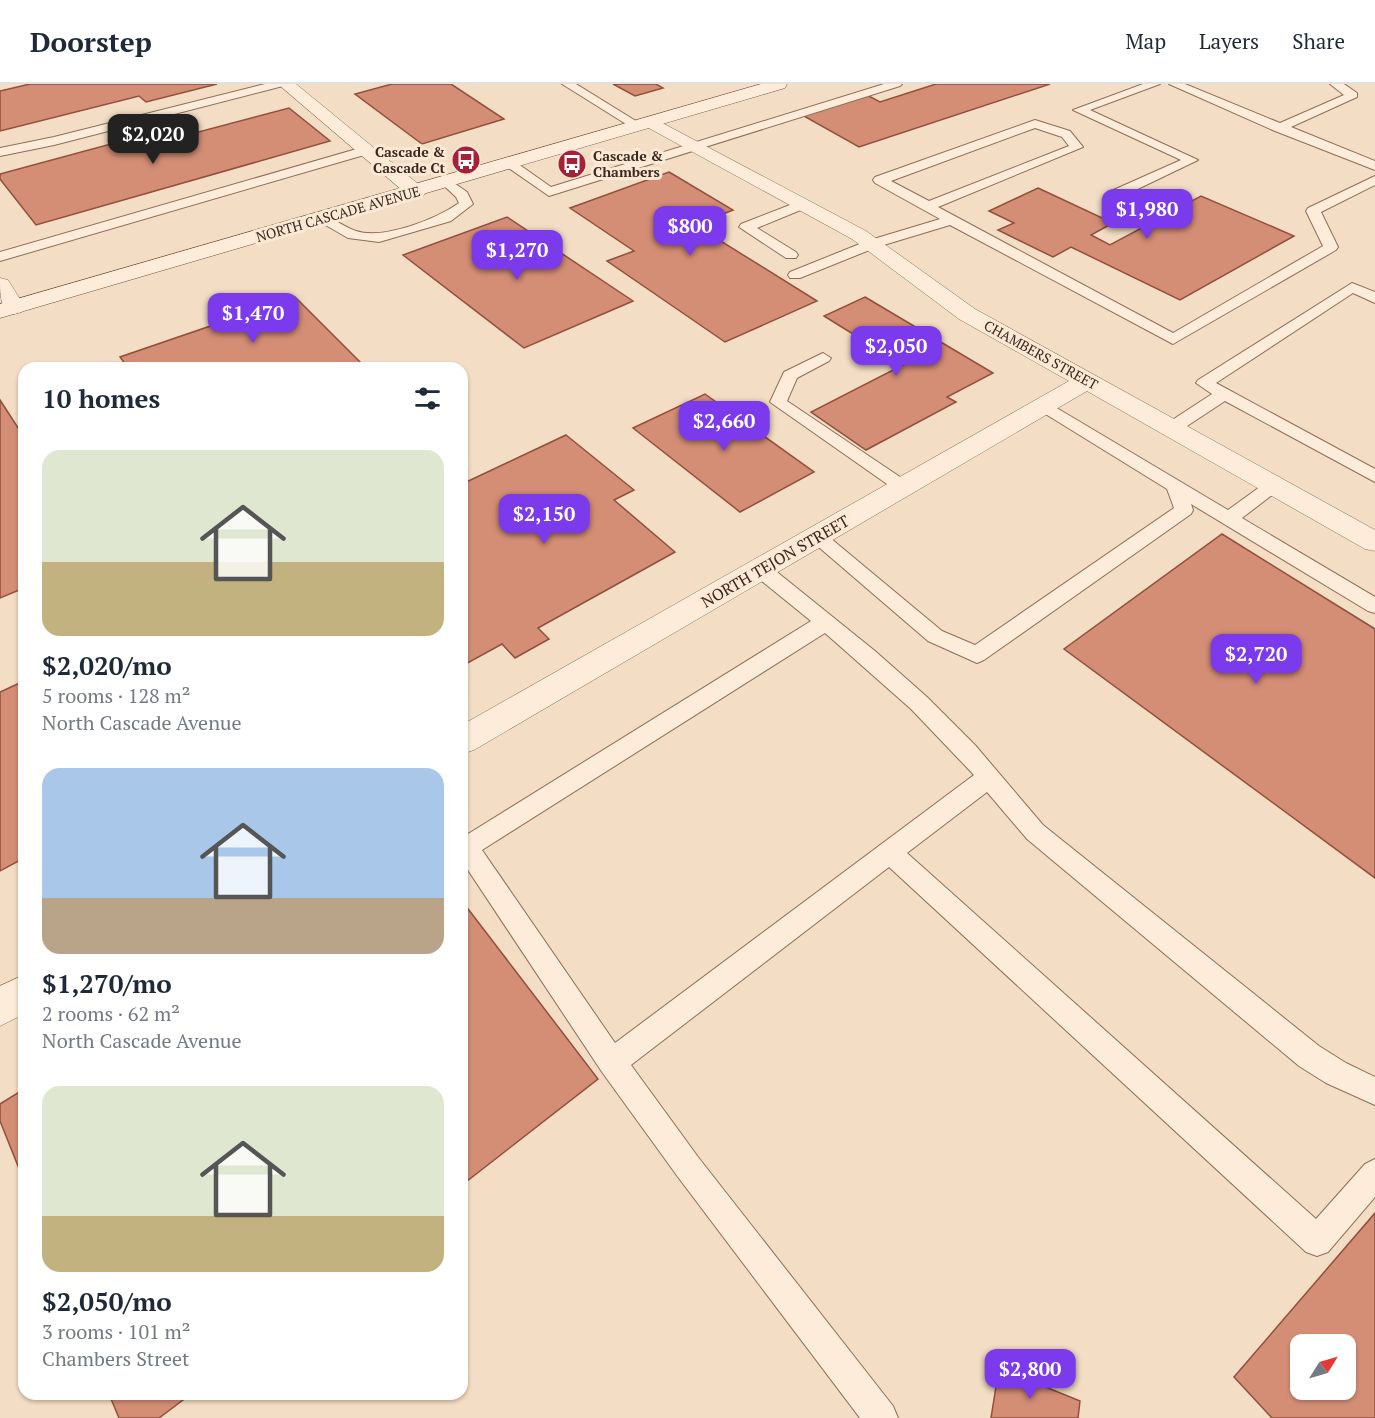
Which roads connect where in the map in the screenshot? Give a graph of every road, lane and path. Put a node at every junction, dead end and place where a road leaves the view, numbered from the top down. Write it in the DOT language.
graph roads {
  1 [pos="279,84"];
  2 [pos="286,84"];
  3 [pos="568,84"];
  4 [pos="779,84"];
  5 [pos="896,84"];
  6 [pos="1154,84"];
  7 [pos="1175,84"];
  8 [pos="1336,84"];
  9 [pos="645,124"];
  10 [pos="1279,128"];
  11 [pos="695,146"];
  12 [pos="367,150"];
  13 [pos="0,152"];
  14 [pos="509,164"];
  15 [pos="1375,166"];
  16 [pos="1375,180"];
  17 [pos="447,182"];
  18 [pos="416,192"];
  19 [pos="1114,195"];
  20 [pos="803,204"];
  21 [pos="928,206"];
  22 [pos="321,219"];
  23 [pos="951,220"];
  24 [pos="872,244"];
  25 [pos="790,255"];
  26 [pos="0,257"];
  27 [pos="795,275"];
  28 [pos="0,285"];
  29 [pos="1375,298"];
  30 [pos="7,309"];
  31 [pos="823,358"];
  32 [pos="1087,381"];
  33 [pos="1224,394"];
  34 [pos="1045,406"];
  35 [pos="1172,428"];
  36 [pos="1375,476"];
  37 [pos="1274,485"];
  38 [pos="1176,486"];
  39 [pos="903,487"];
  40 [pos="1229,518"];
  41 [pos="816,537"];
  42 [pos="1375,542"];
  43 [pos="760,569"];
  44 [pos="1375,606"];
  45 [pos="826,622"];
  46 [pos="468,738"];
  47 [pos="989,777"];
  48 [pos="468,843"];
  49 [pos="468,851"];
  50 [pos="889,852"];
  51 [pos="18,996"];
  52 [pos="0,1007"];
  53 [pos="612,1062"];
  54 [pos="1375,1090"];
  55 [pos="1375,1174"];
  56 [pos="881,1418"];
  1 -- 13 [label="lane"];
  2 -- 12 [label="street"];
  3 -- 9 [label="lane"];
  4 -- 9 [label="street, NORTH CASCADE AVENUE"];
  5 -- 11 [label="lane"];
  6 -- 19 [label="lane"];
  7 -- 10 [label="lane"];
  8 -- 10 [label="lane"];
  9 -- 11 [label="street, CHAMBERS STREET"];
  9 -- 14 [label="street, NORTH CASCADE AVENUE"];
  10 -- 15 [label="lane"];
  11 -- 14 [label="lane"];
  11 -- 20 [label="street, CHAMBERS STREET"];
  12 -- 18 [label="street"];
  12 -- 26 [label="lane"];
  14 -- 17 [label="street, NORTH CASCADE AVENUE"];
  16 -- 23 [label="lane"];
  17 -- 18 [label="street, NORTH CASCADE AVENUE"];
  17 -- 22 [label="lane"];
  18 -- 22 [label="street, NORTH CASCADE AVENUE"];
  20 -- 24 [label="street, CHAMBERS STREET"];
  20 -- 25 [label="lane"];
  21 -- 21 [label="lane"];
  21 -- 23 [label="lane"];
  22 -- 30 [label="street, NORTH CASCADE AVENUE"];
  23 -- 24 [label="lane"];
  24 -- 27 [label="lane"];
  24 -- 32 [label="street, CHAMBERS STREET"];
  28 -- 30 [label="street"];
  29 -- 33 [label="lane"];
  31 -- 39 [label="lane"];
  32 -- 34 [label="street, NORTH TEJON STREET"];
  32 -- 35 [label="street, CHAMBERS STREET"];
  33 -- 35 [label="lane"];
  33 -- 36 [label="lane"];
  34 -- 38 [label="lane"];
  34 -- 39 [label="street, NORTH TEJON STREET"];
  35 -- 37 [label="street, CHAMBERS STREET"];
  37 -- 40 [label="lane"];
  37 -- 42 [label="street, CHAMBERS STREET"];
  38 -- 40 [label="lane"];
  38 -- 41 [label="lane"];
  39 -- 41 [label="street, NORTH TEJON STREET"];
  40 -- 44 [label="lane"];
  41 -- 43 [label="street, NORTH TEJON STREET"];
  43 -- 45 [label="lane"];
  43 -- 46 [label="street, NORTH TEJON STREET"];
  45 -- 47 [label="lane"];
  45 -- 48 [label="lane"];
  47 -- 50 [label="lane"];
  47 -- 54 [label="lane"];
  49 -- 53 [label="lane"];
  50 -- 53 [label="lane"];
  50 -- 55 [label="lane"];
  51 -- 52 [label="street"];
  53 -- 56 [label="lane"];
}
